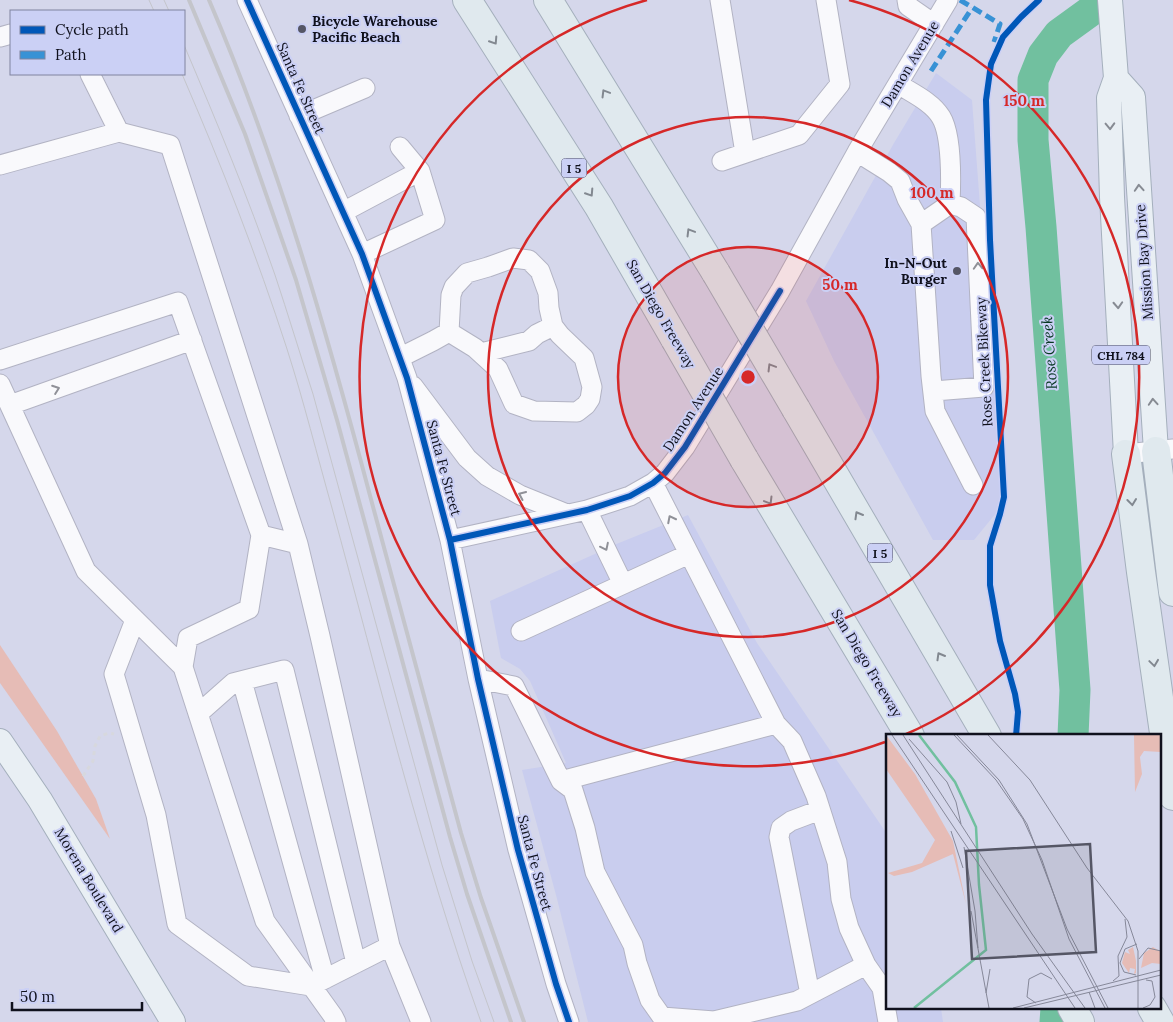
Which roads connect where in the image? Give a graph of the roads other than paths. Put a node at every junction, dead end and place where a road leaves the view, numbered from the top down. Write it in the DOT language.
graph roads {
  1 [pos="247,0"];
  2 [pos="467,0"];
  3 [pos="548,0"];
  4 [pos="720,0"];
  5 [pos="826,0"];
  6 [pos="906,0"];
  7 [pos="948,0"];
  8 [pos="1110,0"];
  9 [pos="934,24"];
  10 [pos="90,75"];
  11 [pos="1116,78"];
  12 [pos="898,84"];
  13 [pos="366,88"];
  14 [pos="299,116"];
  15 [pos="119,132"];
  16 [pos="400,147"];
  17 [pos="857,152"];
  18 [pos="746,153"];
  19 [pos="722,160"];
  20 [pos="0,165"];
  21 [pos="420,171"];
  22 [pos="950,204"];
  23 [pos="343,212"];
  24 [pos="921,224"];
  25 [pos="362,254"];
  26 [pos="553,326"];
  27 [pos="450,332"];
  28 [pos="192,340"];
  29 [pos="480,352"];
  30 [pos="401,357"];
  31 [pos="0,360"];
  32 [pos="407,378"];
  33 [pos="0,384"];
  34 [pos="934,391"];
  35 [pos="10,405"];
  36 [pos="1165,450"];
  37 [pos="1126,454"];
  38 [pos="653,483"];
  39 [pos="973,485"];
  40 [pos="587,510"];
  41 [pos="567,514"];
  42 [pos="261,535"];
  43 [pos="450,540"];
  44 [pos="298,544"];
  45 [pos="689,554"];
  46 [pos="624,584"];
  47 [pos="1173,592"];
  48 [pos="135,620"];
  49 [pos="521,631"];
  50 [pos="183,667"];
  51 [pos="478,679"];
  52 [pos="242,681"];
  53 [pos="198,714"];
  54 [pos="776,724"];
  55 [pos="909,734"];
  56 [pos="986,734"];
  57 [pos="0,741"];
  58 [pos="561,781"];
  59 [pos="1173,796"];
  60 [pos="820,810"];
  61 [pos="390,946"];
  62 [pos="356,963"];
  63 [pos="866,965"];
  64 [pos="318,983"];
  65 [pos="810,994"];
  66 [pos="1073,1010"];
  67 [pos="1153,1010"];
  68 [pos="715,1021"];
  69 [pos="173,1022"];
  70 [pos="336,1022"];
  71 [pos="420,1022"];
  72 [pos="569,1022"];
  73 [pos="888,1022"];
  74 [pos="1080,1022"];
  75 [pos="1160,1022"];
  1 -- 14 [label="street, Santa Fe Street"];
  2 -- 55 [label="highway, San Diego Freeway / I 5, one-way, bridge"];
  56 -- 3 [label="highway, I 5, one-way, bridge"];
  4 -- 18 [label="street"];
  5 -- 18 [label="street"];
  6 -- 9 [label="street"];
  7 -- 9 [label="street, Damon Avenue"];
  8 -- 11 [label="main road, Mission Bay Drive / CHL 784"];
  9 -- 12 [label="street, Damon Avenue"];
  10 -- 15 [label="street"];
  36 -- 11 [label="main road, Mission Bay Drive / CHL 784, one-way"];
  11 -- 37 [label="main road, Mission Bay Drive / CHL 784, one-way"];
  12 -- 17 [label="street, Damon Avenue"];
  12 -- 22 [label="street"];
  13 -- 14 [label="street"];
  14 -- 23 [label="street, Santa Fe Street"];
  15 -- 20 [label="street"];
  15 -- 44 [label="street"];
  16 -- 21 [label="street"];
  17 -- 24 [label="street"];
  17 -- 38 [label="street, Damon Avenue"];
  18 -- 19 [label="street"];
  21 -- 23 [label="street"];
  21 -- 25 [label="street"];
  22 -- 24 [label="street"];
  34 -- 22 [label="street, one-way"];
  23 -- 25 [label="street, Santa Fe Street"];
  24 -- 34 [label="street"];
  25 -- 30 [label="street, Santa Fe Street"];
  26 -- 27 [label="street"];
  26 -- 29 [label="street"];
  26 -- 29 [label="street"];
  27 -- 29 [label="street"];
  27 -- 30 [label="street"];
  28 -- 31 [label="street"];
  35 -- 28 [label="street, one-way"];
  28 -- 42 [label="street"];
  30 -- 32 [label="street, Santa Fe Street"];
  41 -- 32 [label="street, one-way"];
  32 -- 43 [label="street, Santa Fe Street"];
  33 -- 35 [label="street"];
  34 -- 39 [label="street"];
  35 -- 48 [label="street"];
  36 -- 37 [label="street"];
  36 -- 47 [label="highway"];
  37 -- 59 [label="highway, one-way"];
  38 -- 40 [label="street, Damon Avenue"];
  45 -- 38 [label="street, one-way"];
  40 -- 41 [label="street, Damon Avenue"];
  40 -- 46 [label="street, one-way"];
  41 -- 43 [label="street, Damon Avenue"];
  42 -- 44 [label="street"];
  42 -- 50 [label="street"];
  43 -- 51 [label="street, Santa Fe Street"];
  44 -- 61 [label="street"];
  45 -- 46 [label="street"];
  45 -- 54 [label="street"];
  46 -- 49 [label="street"];
  48 -- 50 [label="street"];
  48 -- 64 [label="street"];
  50 -- 53 [label="street"];
  51 -- 58 [label="street"];
  51 -- 72 [label="street, Santa Fe Street"];
  52 -- 53 [label="street"];
  52 -- 62 [label="street"];
  52 -- 64 [label="street"];
  53 -- 64 [label="street"];
  54 -- 58 [label="street"];
  54 -- 60 [label="street"];
  57 -- 69 [label="main road, Morena Boulevard"];
  58 -- 68 [label="street"];
  60 -- 63 [label="street"];
  60 -- 65 [label="street"];
  61 -- 62 [label="street"];
  61 -- 71 [label="street"];
  62 -- 64 [label="street"];
  63 -- 65 [label="street"];
  63 -- 73 [label="street"];
  64 -- 70 [label="street"];
  65 -- 68 [label="street"];
  66 -- 74 [label="highway"];
  67 -- 75 [label="highway"];
}
